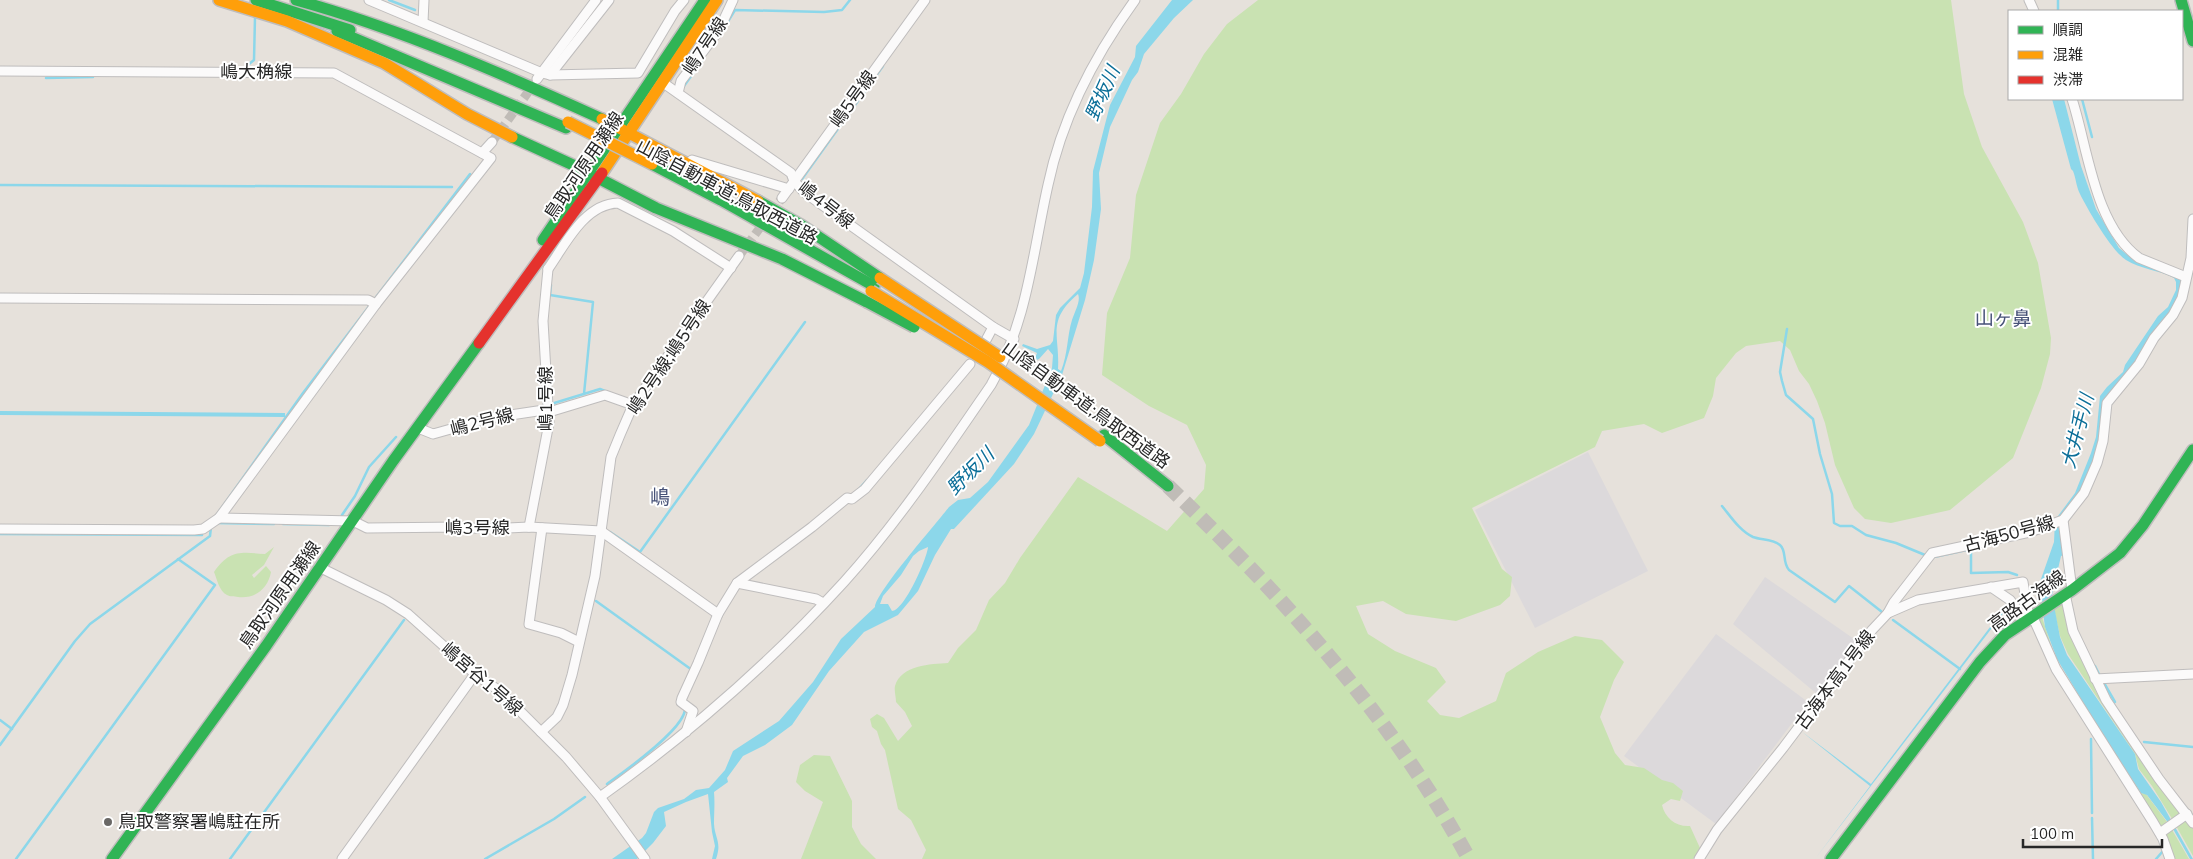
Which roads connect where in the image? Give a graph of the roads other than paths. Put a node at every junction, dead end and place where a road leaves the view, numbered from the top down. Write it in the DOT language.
graph roads {
  1 [pos="219,0"];
  2 [pos="234,0"];
  3 [pos="256,0"];
  4 [pos="369,0"];
  5 [pos="424,0"];
  6 [pos="596,0"];
  7 [pos="609,0"];
  8 [pos="684,0"];
  9 [pos="705,0"];
  10 [pos="717,0"];
  11 [pos="733,0"];
  12 [pos="925,0"];
  13 [pos="1134,0"];
  14 [pos="2181,0"];
  15 [pos="290,11"];
  16 [pos="423,22"];
  17 [pos="2193,41"];
  18 [pos="0,71"];
  19 [pos="638,73"];
  20 [pos="543,76"];
  21 [pos="651,77"];
  22 [pos="662,82"];
  23 [pos="678,93"];
  24 [pos="2072,100"];
  25 [pos="618,127"];
  26 [pos="629,133"];
  27 [pos="492,142"];
  28 [pos="661,150"];
  29 [pos="482,153"];
  30 [pos="594,175"];
  31 [pos="791,185"];
  32 [pos="782,198"];
  33 [pos="2193,218"];
  34 [pos="2193,230"];
  35 [pos="739,256"];
  36 [pos="541,261"];
  37 [pos="731,268"];
  38 [pos="2186,276"];
  39 [pos="875,285"];
  40 [pos="0,298"];
  41 [pos="376,304"];
  42 [pos="993,327"];
  43 [pos="1014,338"];
  44 [pos="985,342"];
  45 [pos="970,364"];
  46 [pos="1054,403"];
  47 [pos="633,405"];
  48 [pos="549,412"];
  49 [pos="418,428"];
  50 [pos="2193,450"];
  51 [pos="1165,490"];
  52 [pos="219,518"];
  53 [pos="2063,520"];
  54 [pos="353,521"];
  55 [pos="529,527"];
  56 [pos="542,528"];
  57 [pos="0,529"];
  58 [pos="601,531"];
  59 [pos="319,568"];
  60 [pos="737,583"];
  61 [pos="1991,586"];
  62 [pos="2066,594"];
  63 [pos="824,603"];
  64 [pos="1888,613"];
  65 [pos="718,614"];
  66 [pos="2034,616"];
  67 [pos="579,642"];
  68 [pos="475,674"];
  69 [pos="2193,674"];
  70 [pos="2095,679"];
  71 [pos="541,732"];
  72 [pos="686,732"];
  73 [pos="600,797"];
  74 [pos="2187,814"];
  75 [pos="2193,823"];
  76 [pos="2160,833"];
  77 [pos="112,859"];
  78 [pos="342,859"];
  79 [pos="646,859"];
  80 [pos="1699,859"];
  81 [pos="1831,859"];
  82 [pos="2170,859"];
  1 -- 15 [label="main road"];
  2 -- 15 [label="main road, 山陰自動車道;鳥取西道路"];
  3 -- 15 [label="main road, 山陰自動車道;鳥取西道路"];
  4 -- 16 [label="street"];
  5 -- 16 [label="street"];
  6 -- 20 [label="street"];
  7 -- 20 [label="street"];
  8 -- 19 [label="street"];
  9 -- 21 [label="main road, 鳥取河原用瀬線"];
  10 -- 22 [label="main road, 鳥取河原用瀬線"];
  11 -- 23 [label="street, 嶋7号線"];
  12 -- 31 [label="street, 嶋5号線"];
  13 -- 43 [label="street"];
  14 -- 17 [label="main road"];
  15 -- 25 [label="main road"];
  15 -- 30 [label="main road"];
  15 -- 39 [label="main road, 山陰自動車道;鳥取西道路, bridge"];
  16 -- 20 [label="street"];
  18 -- 29 [label="street, 嶋大桷線"];
  19 -- 20 [label="street"];
  19 -- 21 [label="street"];
  21 -- 25 [label="main road, 鳥取河原用瀬線"];
  22 -- 23 [label="street, 嶋4号線"];
  22 -- 26 [label="main road, 鳥取河原用瀬線"];
  23 -- 31 [label="street, 嶋4号線"];
  24 -- 38 [label="street"];
  25 -- 26 [label="main road"];
  25 -- 30 [label="main road, 鳥取河原用瀬線"];
  26 -- 28 [label="main road"];
  26 -- 30 [label="main road, 鳥取河原用瀬線"];
  27 -- 29 [label="street"];
  28 -- 31 [label="street"];
  28 -- 39 [label="main road"];
  29 -- 41 [label="street, 嶋大桷線"];
  30 -- 36 [label="main road, 鳥取河原用瀬線"];
  30 -- 46 [label="main road, bridge"];
  31 -- 32 [label="street, 嶋5号線"];
  31 -- 42 [label="street, 嶋4号線"];
  33 -- 34 [label="street, 古海50号線"];
  34 -- 38 [label="street, 古海50号線"];
  35 -- 37 [label="street, 嶋2号線;嶋5号線"];
  36 -- 37 [label="street"];
  36 -- 48 [label="street, 嶋1号線"];
  36 -- 49 [label="main road, 鳥取河原用瀬線"];
  37 -- 47 [label="street, 嶋2号線;嶋5号線"];
  38 -- 53 [label="street, 古海50号線"];
  39 -- 46 [label="main road, 山陰自動車道;鳥取西道路, bridge"];
  40 -- 41 [label="street"];
  41 -- 52 [label="street"];
  42 -- 43 [label="street, 嶋4号線"];
  42 -- 44 [label="street"];
  43 -- 63 [label="street"];
  45 -- 60 [label="street"];
  46 -- 51 [label="main road, 山陰自動車道;鳥取西道路, bridge"];
  47 -- 48 [label="street, 嶋2号線"];
  47 -- 58 [label="street, 嶋2号線;嶋5号線"];
  48 -- 49 [label="street, 嶋2号線"];
  48 -- 55 [label="street, 嶋1号線"];
  49 -- 54 [label="main road, 鳥取河原用瀬線"];
  50 -- 62 [label="main road, 高路古海線"];
  52 -- 54 [label="street, 嶋3号線"];
  52 -- 57 [label="street"];
  53 -- 62 [label="street"];
  53 -- 64 [label="street, 古海50号線"];
  54 -- 55 [label="street, 嶋3号線"];
  54 -- 59 [label="main road, 鳥取河原用瀬線"];
  55 -- 56 [label="street, 嶋3号線"];
  56 -- 58 [label="street, 嶋3号線"];
  56 -- 67 [label="street"];
  58 -- 65 [label="street"];
  58 -- 67 [label="street, 嶋2号線;嶋5号線"];
  59 -- 68 [label="street, 嶋宮谷1号線"];
  59 -- 77 [label="main road, 鳥取河原用瀬線"];
  60 -- 63 [label="street"];
  60 -- 65 [label="street"];
  61 -- 64 [label="street, 古海本高1号線"];
  61 -- 66 [label="street"];
  61 -- 66 [label="street, 古海本高1号線"];
  62 -- 66 [label="main road, 高路古海線"];
  62 -- 70 [label="street"];
  63 -- 72 [label="street"];
  64 -- 80 [label="street, 古海本高1号線"];
  65 -- 72 [label="street"];
  66 -- 76 [label="street"];
  66 -- 81 [label="main road, 高路古海線"];
  67 -- 71 [label="street, 嶋2号線;嶋5号線"];
  68 -- 71 [label="street, 嶋宮谷1号線"];
  68 -- 78 [label="street"];
  69 -- 70 [label="street"];
  70 -- 74 [label="street"];
  71 -- 73 [label="street, 嶋宮谷1号線"];
  72 -- 73 [label="street"];
  73 -- 79 [label="street, 嶋宮谷1号線"];
  74 -- 75 [label="street"];
  74 -- 76 [label="street"];
  76 -- 82 [label="street"];
}
